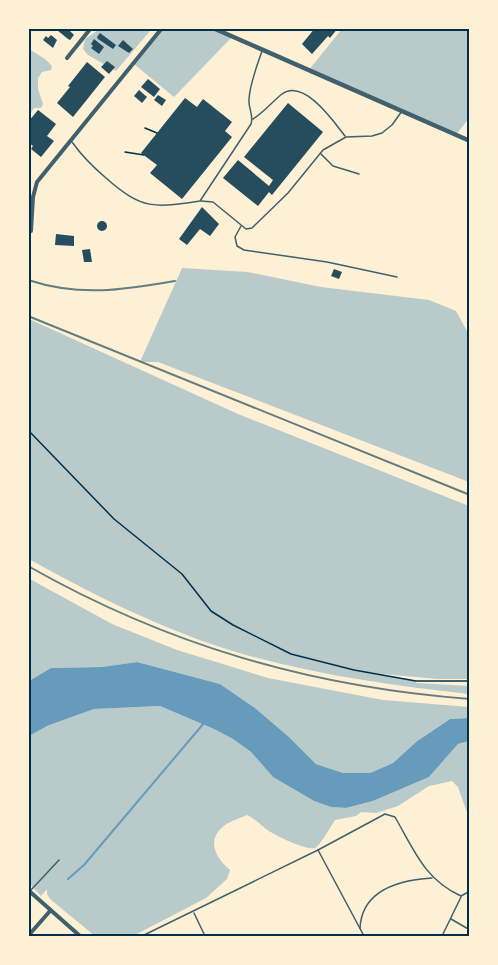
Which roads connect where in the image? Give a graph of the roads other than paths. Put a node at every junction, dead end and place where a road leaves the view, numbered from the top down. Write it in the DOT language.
graph roads {
  1 [pos="91,28"];
  2 [pos="162,28"];
  3 [pos="213,28"];
  4 [pos="262,51"];
  5 [pos="67,58"];
  6 [pos="402,111"];
  7 [pos="253,120"];
  8 [pos="346,137"];
  9 [pos="71,141"];
  10 [pos="470,141"];
  11 [pos="321,153"];
  12 [pos="359,174"];
  13 [pos="200,201"];
  14 [pos="242,226"];
  15 [pos="31,231"];
  16 [pos="397,277"];
  17 [pos="318,850"];
  18 [pos="59,860"];
  19 [pos="432,878"];
  20 [pos="29,891"];
  21 [pos="470,891"];
  22 [pos="461,896"];
  23 [pos="50,911"];
  24 [pos="194,911"];
  25 [pos="450,918"];
  26 [pos="360,930"];
  27 [pos="470,930"];
  28 [pos="28,936"];
  29 [pos="80,936"];
  30 [pos="142,936"];
  31 [pos="205,936"];
  32 [pos="364,936"];
  33 [pos="442,936"];
  1 -- 5 [label="street"];
  2 -- 9 [label="street"];
  3 -- 4 [label="street"];
  4 -- 6 [label="street"];
  4 -- 7 [label="lane"];
  6 -- 8 [label="lane"];
  6 -- 10 [label="street"];
  7 -- 8 [label="lane"];
  7 -- 13 [label="lane"];
  8 -- 11 [label="lane"];
  9 -- 13 [label="lane"];
  9 -- 15 [label="street"];
  11 -- 12 [label="lane"];
  11 -- 14 [label="lane"];
  13 -- 14 [label="lane"];
  14 -- 16 [label="lane"];
  17 -- 19 [label="lane"];
  17 -- 24 [label="lane"];
  17 -- 26 [label="lane"];
  18 -- 20 [label="lane"];
  19 -- 22 [label="lane"];
  19 -- 26 [label="lane"];
  20 -- 23 [label="street"];
  21 -- 22 [label="lane"];
  22 -- 25 [label="lane"];
  23 -- 28 [label="street"];
  23 -- 29 [label="street"];
  24 -- 30 [label="lane"];
  24 -- 31 [label="lane"];
  25 -- 27 [label="lane"];
  25 -- 33 [label="lane"];
  26 -- 32 [label="lane"];
}
